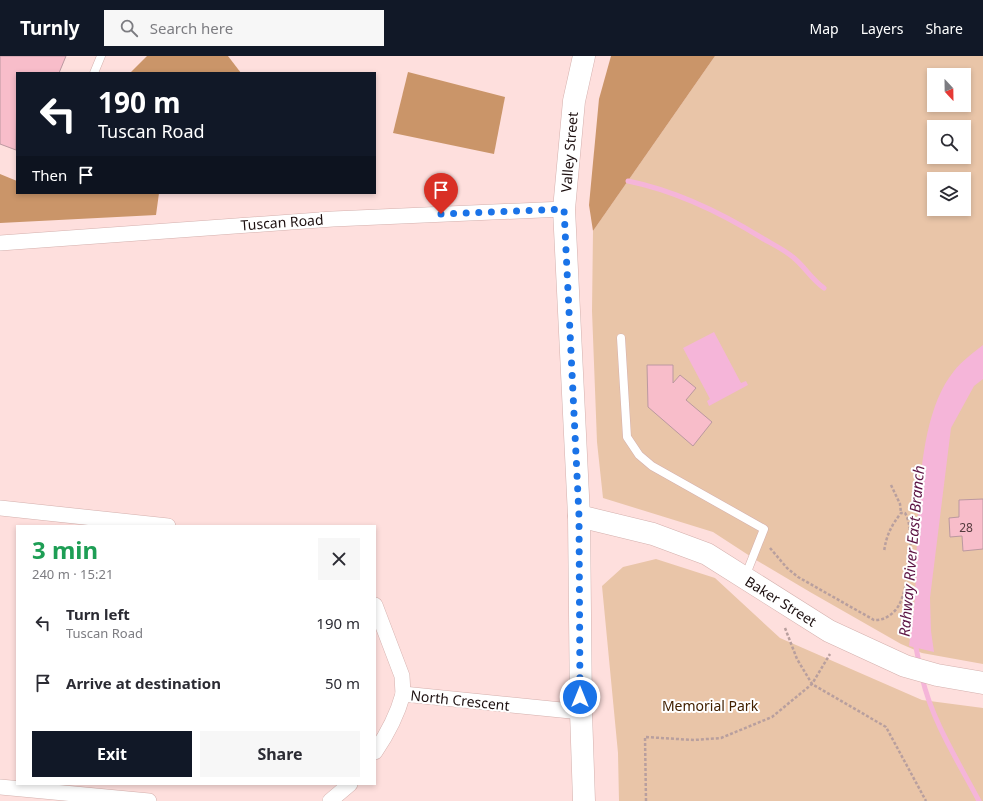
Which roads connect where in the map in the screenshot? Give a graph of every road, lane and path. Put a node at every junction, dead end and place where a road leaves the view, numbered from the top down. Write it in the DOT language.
graph roads {
  1 [pos="101,56"];
  2 [pos="584,56"];
  3 [pos="94,72"];
  4 [pos="564,209"];
  5 [pos="0,243"];
  6 [pos="621,338"];
  7 [pos="891,485"];
  8 [pos="0,508"];
  9 [pos="901,512"];
  10 [pos="579,516"];
  11 [pos="159,525"];
  12 [pos="764,529"];
  13 [pos="884,552"];
  14 [pos="744,578"];
  15 [pos="376,608"];
  16 [pos="785,628"];
  17 [pos="830,654"];
  18 [pos="983,683"];
  19 [pos="812,684"];
  20 [pos="403,694"];
  21 [pos="581,712"];
  22 [pos="376,751"];
  23 [pos="349,785"];
  24 [pos="0,787"];
  25 [pos="149,801"];
  26 [pos="330,801"];
  27 [pos="584,801"];
  28 [pos="646,801"];
  29 [pos="926,801"];
  1 -- 3 [label="lane"];
  2 -- 4 [label="main road, Valley Street"];
  4 -- 5 [label="street, Tuscan Road"];
  4 -- 10 [label="main road, Valley Street"];
  6 -- 12 [label="lane"];
  7 -- 9 [label="path"];
  8 -- 11 [label="street"];
  9 -- 12 [label="path"];
  9 -- 13 [label="path"];
  10 -- 14 [label="main road, Baker Street"];
  10 -- 21 [label="main road, Valley Street"];
  12 -- 14 [label="lane"];
  14 -- 18 [label="main road, Baker Street"];
  15 -- 20 [label="street"];
  16 -- 19 [label="path"];
  17 -- 19 [label="path"];
  19 -- 28 [label="path"];
  19 -- 29 [label="path"];
  20 -- 21 [label="street, North Crescent"];
  20 -- 22 [label="street, North Crescent"];
  21 -- 27 [label="main road, Valley Street"];
  23 -- 26 [label="street"];
  24 -- 25 [label="street"];
}
